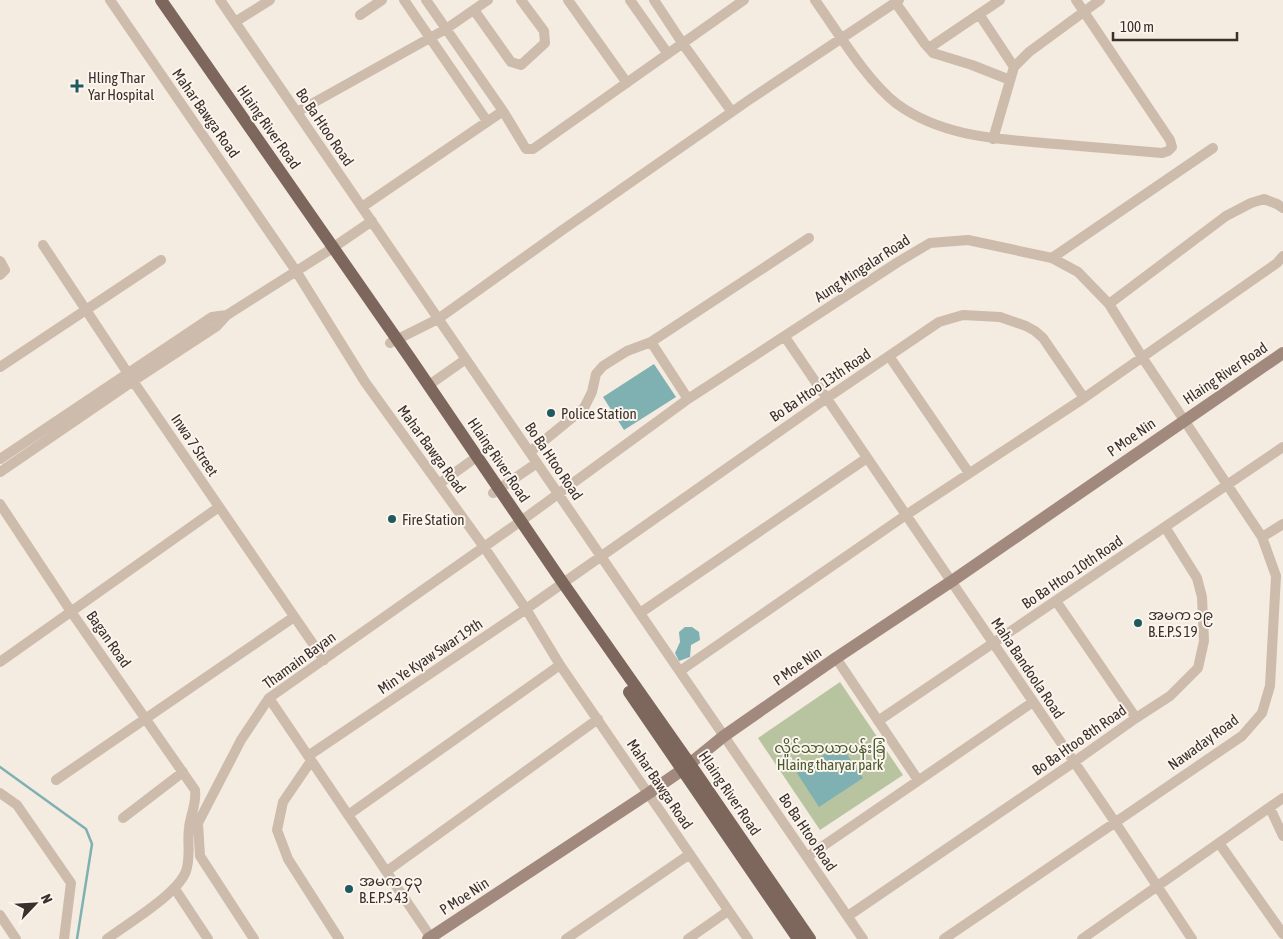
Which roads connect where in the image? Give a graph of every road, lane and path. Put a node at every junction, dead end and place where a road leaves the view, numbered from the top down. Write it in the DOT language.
graph roads {
  1 [pos="110,0"];
  2 [pos="154,0"];
  3 [pos="161,0"];
  4 [pos="220,0"];
  5 [pos="270,0"];
  6 [pos="382,0"];
  7 [pos="404,0"];
  8 [pos="426,0"];
  9 [pos="488,0"];
  10 [pos="521,0"];
  11 [pos="568,0"];
  12 [pos="630,0"];
  13 [pos="654,0"];
  14 [pos="744,0"];
  15 [pos="815,0"];
  16 [pos="1000,0"];
  17 [pos="1076,0"];
  18 [pos="1100,0"];
  19 [pos="897,1"];
  20 [pos="474,10"];
  21 [pos="1083,11"];
  22 [pos="979,14"];
  23 [pos="360,15"];
  24 [pos="235,22"];
  25 [pos="446,28"];
  26 [pos="429,38"];
  27 [pos="842,38"];
  28 [pos="683,44"];
  29 [pos="928,48"];
  30 [pos="668,54"];
  31 [pos="1014,67"];
  32 [pos="1010,80"];
  33 [pos="627,83"];
  34 [pos="503,111"];
  35 [pos="297,112"];
  36 [pos="732,112"];
  37 [pos="487,122"];
  38 [pos="993,138"];
  39 [pos="1213,148"];
  40 [pos="362,207"];
  41 [pos="1283,208"];
  42 [pos="372,221"];
  43 [pos="809,238"];
  44 [pos="43,245"];
  45 [pos="331,249"];
  46 [pos="1052,258"];
  47 [pos="161,260"];
  48 [pos="1280,260"];
  49 [pos="296,271"];
  50 [pos="1109,304"];
  51 [pos="86,310"];
  52 [pos="438,319"];
  53 [pos="785,337"];
  54 [pos="393,340"];
  55 [pos="651,342"];
  56 [pos="1283,353"];
  57 [pos="889,356"];
  58 [pos="1142,357"];
  59 [pos="466,359"];
  60 [pos="0,368"];
  61 [pos="131,378"];
  62 [pos="429,385"];
  63 [pos="827,398"];
  64 [pos="1084,398"];
  65 [pos="688,399"];
  66 [pos="1185,420"];
  67 [pos="1283,447"];
  68 [pos="530,452"];
  69 [pos="867,458"];
  70 [pos="0,459"];
  71 [pos="471,461"];
  72 [pos="537,463"];
  73 [pos="0,472"];
  74 [pos="969,473"];
  75 [pos="439,484"];
  76 [pos="1228,485"];
  77 [pos="496,491"];
  78 [pos="558,493"];
  79 [pos="0,504"];
  80 [pos="220,507"];
  81 [pos="906,515"];
  82 [pos="518,523"];
  83 [pos="1283,524"];
  84 [pos="1165,527"];
  85 [pos="1262,537"];
  86 [pos="484,547"];
  87 [pos="601,556"];
  88 [pos="952,581"];
  89 [pos="563,583"];
  90 [pos="1056,601"];
  91 [pos="526,609"];
  92 [pos="72,613"];
  93 [pos="640,613"];
  94 [pos="294,617"];
  95 [pos="993,643"];
  96 [pos="836,658"];
  97 [pos="324,660"];
  98 [pos="0,662"];
  99 [pos="560,666"];
  100 [pos="680,671"];
  101 [pos="268,698"];
  102 [pos="1033,702"];
  103 [pos="146,718"];
  104 [pos="1136,718"];
  105 [pos="598,719"];
  106 [pos="878,721"];
  107 [pos="724,736"];
  108 [pos="310,759"];
  109 [pos="1074,762"];
  110 [pos="686,767"];
  111 [pos="183,772"];
  112 [pos="56,780"];
  113 [pos="918,780"];
  114 [pos="0,793"];
  115 [pos="648,793"];
  116 [pos="1283,798"];
  117 [pos="1270,808"];
  118 [pos="348,815"];
  119 [pos="123,818"];
  120 [pos="1115,822"];
  121 [pos="1283,836"];
  122 [pos="1219,843"];
  123 [pos="690,854"];
  124 [pos="807,856"];
  125 [pos="387,871"];
  126 [pos="1157,886"];
  127 [pos="175,889"];
  128 [pos="728,910"];
  129 [pos="0,915"];
  130 [pos="848,916"];
  131 [pos="1283,934"];
  132 [pos="430,938"];
  133 [pos="16,939"];
  134 [pos="64,939"];
  135 [pos="107,939"];
  136 [pos="208,939"];
  137 [pos="254,939"];
  138 [pos="338,939"];
  139 [pos="566,939"];
  140 [pos="688,939"];
  141 [pos="748,939"];
  142 [pos="798,939"];
  143 [pos="810,939"];
  144 [pos="863,939"];
  145 [pos="944,939"];
  146 [pos="1082,939"];
  147 [pos="1192,939"];
  1 -- 49 [label="street, Mahar Bawga Road"];
  2 -- 45 [label="main road, Hlaing River Road"];
  3 -- 45 [label="main road, Hlaing River Road"];
  4 -- 24 [label="street, Bo Ba Htoo Road"];
  5 -- 24 [label="street"];
  6 -- 23 [label="street"];
  7 -- 26 [label="street"];
  8 -- 25 [label="street"];
  9 -- 20 [label="street"];
  10 -- 20 [label="street"];
  11 -- 33 [label="street"];
  12 -- 30 [label="street"];
  13 -- 28 [label="street"];
  14 -- 28 [label="street"];
  15 -- 27 [label="street"];
  16 -- 22 [label="street"];
  17 -- 21 [label="street"];
  18 -- 21 [label="street"];
  19 -- 27 [label="street"];
  19 -- 29 [label="street"];
  20 -- 25 [label="street"];
  21 -- 31 [label="street"];
  21 -- 38 [label="street"];
  22 -- 29 [label="street"];
  22 -- 31 [label="street"];
  24 -- 35 [label="street, Bo Ba Htoo Road"];
  25 -- 26 [label="street"];
  25 -- 34 [label="street"];
  26 -- 35 [label="street"];
  26 -- 37 [label="street"];
  27 -- 36 [label="street"];
  27 -- 38 [label="street"];
  28 -- 30 [label="street"];
  28 -- 36 [label="street"];
  29 -- 32 [label="street"];
  30 -- 33 [label="street"];
  31 -- 32 [label="street"];
  32 -- 38 [label="street"];
  33 -- 34 [label="street"];
  34 -- 37 [label="street"];
  35 -- 40 [label="street, Bo Ba Htoo Road"];
  36 -- 52 [label="street"];
  37 -- 40 [label="street"];
  39 -- 46 [label="street"];
  40 -- 42 [label="street, Bo Ba Htoo Road"];
  41 -- 50 [label="street"];
  42 -- 45 [label="street"];
  42 -- 52 [label="street, Bo Ba Htoo Road"];
  43 -- 55 [label="street"];
  44 -- 51 [label="street, Inwa 7 Street"];
  45 -- 49 [label="street"];
  45 -- 54 [label="main road, Hlaing River Road"];
  46 -- 50 [label="street, Aung Mingalar Road"];
  46 -- 53 [label="street, Aung Mingalar Road"];
  47 -- 51 [label="street"];
  48 -- 58 [label="street"];
  49 -- 61 [label="street"];
  49 -- 75 [label="street, Mahar Bawga Road"];
  50 -- 58 [label="street, Aung Mingalar Road"];
  51 -- 60 [label="street"];
  51 -- 61 [label="street, Inwa 7 Street"];
  52 -- 54 [label="street"];
  52 -- 59 [label="street, Bo Ba Htoo Road"];
  53 -- 63 [label="street, Maha Bandoola Road"];
  53 -- 65 [label="street, Aung Mingalar Road"];
  54 -- 62 [label="main road, Hlaing River Road"];
  54 -- 71 [label="main road, Hlaing River Road"];
  55 -- 65 [label="street"];
  55 -- 68 [label="street"];
  56 -- 66 [label="street, Hlaing River Road"];
  57 -- 63 [label="street, Bo Ba Htoo 13th Road"];
  57 -- 64 [label="street, Bo Ba Htoo 13th Road"];
  57 -- 74 [label="street"];
  58 -- 64 [label="street"];
  58 -- 66 [label="street, Aung Mingalar Road"];
  59 -- 62 [label="street"];
  59 -- 68 [label="street, Bo Ba Htoo Road"];
  61 -- 70 [label="street"];
  61 -- 73 [label="street"];
  61 -- 80 [label="street, Inwa 7 Street"];
  62 -- 77 [label="main road, Hlaing River Road"];
  63 -- 69 [label="street, Maha Bandoola Road"];
  63 -- 87 [label="street, Bo Ba Htoo 13th Road"];
  64 -- 74 [label="street"];
  65 -- 78 [label="street, Aung Mingalar Road"];
  66 -- 76 [label="street, Nawaday Road"];
  66 -- 88 [label="street, P Moe Nin"];
  67 -- 76 [label="street, Bo Ba Htoo 10th Road"];
  68 -- 72 [label="street, Bo Ba Htoo Road"];
  69 -- 81 [label="street, Maha Bandoola Road"];
  69 -- 93 [label="street"];
  71 -- 75 [label="street"];
  71 -- 77 [label="main road, Hlaing River Road"];
  72 -- 77 [label="street"];
  72 -- 78 [label="street, Bo Ba Htoo Road"];
  74 -- 81 [label="street"];
  75 -- 86 [label="street, Mahar Bawga Road"];
  76 -- 84 [label="street, Bo Ba Htoo 10th Road"];
  76 -- 85 [label="street, Nawaday Road"];
  77 -- 82 [label="main road, Hlaing River Road"];
  78 -- 82 [label="street, Aung Mingalar Road"];
  78 -- 87 [label="street, Bo Ba Htoo Road"];
  79 -- 92 [label="street, Bagan Road"];
  80 -- 92 [label="street"];
  80 -- 94 [label="street, Inwa 7 Street"];
  81 -- 88 [label="street, Maha Bandoola Road"];
  81 -- 100 [label="street"];
  82 -- 86 [label="street, Thamain Bayan"];
  82 -- 89 [label="main road, Hlaing River Road"];
  83 -- 85 [label="street"];
  84 -- 90 [label="street, Bo Ba Htoo 10th Road"];
  84 -- 104 [label="street, Bo Ba Htoo 8th Road"];
  85 -- 120 [label="street, Nawaday Road"];
  86 -- 91 [label="street, Mahar Bawga Road"];
  86 -- 97 [label="street, Thamain Bayan"];
  87 -- 89 [label="street, Bo Ba Htoo 13th Road"];
  87 -- 93 [label="street, Bo Ba Htoo Road"];
  88 -- 95 [label="street, Maha Bandoola Road"];
  88 -- 96 [label="street, P Moe Nin"];
  89 -- 91 [label="street, Min Ye Kyaw Swar 19th"];
  89 -- 110 [label="main road, Hlaing River Road"];
  90 -- 95 [label="street, Bo Ba Htoo 10th Road"];
  90 -- 104 [label="street"];
  91 -- 99 [label="street, Mahar Bawga Road"];
  91 -- 108 [label="street, Min Ye Kyaw Swar 19th"];
  92 -- 98 [label="street"];
  92 -- 103 [label="street, Bagan Road"];
  93 -- 100 [label="street, Bo Ba Htoo Road"];
  94 -- 97 [label="street, Inwa 7 Street"];
  94 -- 103 [label="street"];
  95 -- 102 [label="street, Maha Bandoola Road"];
  95 -- 106 [label="street, Bo Ba Htoo 10th Road"];
  96 -- 106 [label="street"];
  96 -- 107 [label="street, P Moe Nin"];
  97 -- 101 [label="street, Thamain Bayan"];
  99 -- 105 [label="street, Mahar Bawga Road"];
  99 -- 118 [label="street"];
  100 -- 107 [label="street, Bo Ba Htoo Road"];
  101 -- 108 [label="street"];
  101 -- 137 [label="street, Thamain Bayan"];
  102 -- 109 [label="street, Maha Bandoola Road"];
  102 -- 113 [label="street"];
  103 -- 111 [label="street, Bagan Road"];
  103 -- 112 [label="street"];
  104 -- 109 [label="street, Bo Ba Htoo 8th Road"];
  105 -- 115 [label="street, Mahar Bawga Road"];
  105 -- 125 [label="street"];
  106 -- 113 [label="street"];
  107 -- 110 [label="street, P Moe Nin"];
  107 -- 124 [label="street, Bo Ba Htoo Road"];
  108 -- 118 [label="street"];
  108 -- 138 [label="street, Min Ye Kyaw Swar 19th"];
  109 -- 120 [label="street, Maha Bandoola Road"];
  109 -- 130 [label="street, Bo Ba Htoo 8th Road"];
  110 -- 115 [label="street, P Moe Nin"];
  110 -- 142 [label="main road, Hlaing River Road"];
  110 -- 143 [label="main road, Hlaing River Road"];
  111 -- 119 [label="street"];
  111 -- 127 [label="street, Bagan Road"];
  113 -- 124 [label="street"];
  114 -- 134 [label="street"];
  115 -- 123 [label="street, Mahar Bawga Road"];
  115 -- 132 [label="street, P Moe Nin"];
  116 -- 117 [label="street"];
  117 -- 121 [label="street"];
  117 -- 122 [label="street"];
  118 -- 125 [label="street"];
  120 -- 126 [label="street, Maha Bandoola Road"];
  120 -- 145 [label="street, Nawaday Road"];
  122 -- 126 [label="street"];
  122 -- 131 [label="street"];
  123 -- 128 [label="street, Mahar Bawga Road"];
  123 -- 139 [label="street"];
  124 -- 130 [label="street, Bo Ba Htoo Road"];
  125 -- 132 [label="street"];
  126 -- 146 [label="street"];
  126 -- 147 [label="street, Maha Bandoola Road"];
  127 -- 135 [label="street"];
  127 -- 136 [label="street"];
  128 -- 140 [label="street"];
  128 -- 141 [label="street, Mahar Bawga Road"];
  129 -- 133 [label="street"];
  130 -- 144 [label="street, Bo Ba Htoo Road"];
}
